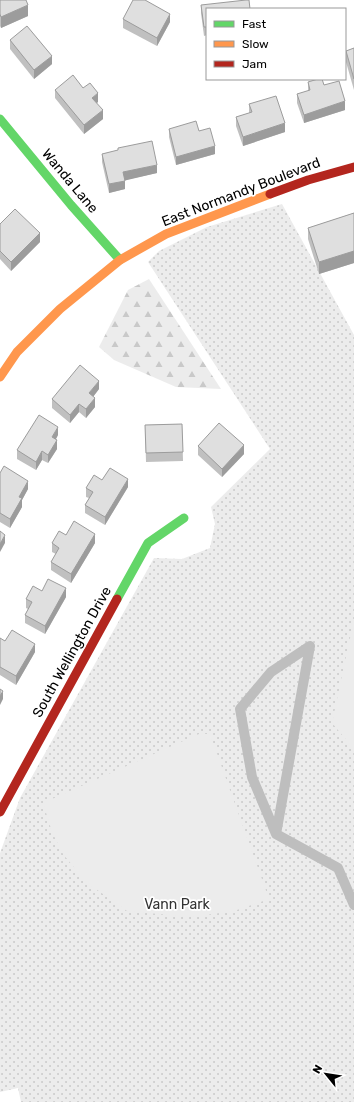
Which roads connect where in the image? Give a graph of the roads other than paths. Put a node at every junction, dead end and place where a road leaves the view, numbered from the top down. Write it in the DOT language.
graph roads {
  1 [pos="0,119"];
  2 [pos="354,167"];
  3 [pos="120,260"];
  4 [pos="0,377"];
  5 [pos="184,518"];
  6 [pos="0,812"];
  7 [pos="276,834"];
  8 [pos="354,905"];
  1 -- 3 [label="street, Wanda Lane"];
  2 -- 3 [label="street, East Normandy Boulevard"];
  3 -- 4 [label="street, East Normandy Boulevard"];
  5 -- 6 [label="street, South Wellington Drive"];
  7 -- 7 [label="lane"];
  7 -- 8 [label="lane"];
}
